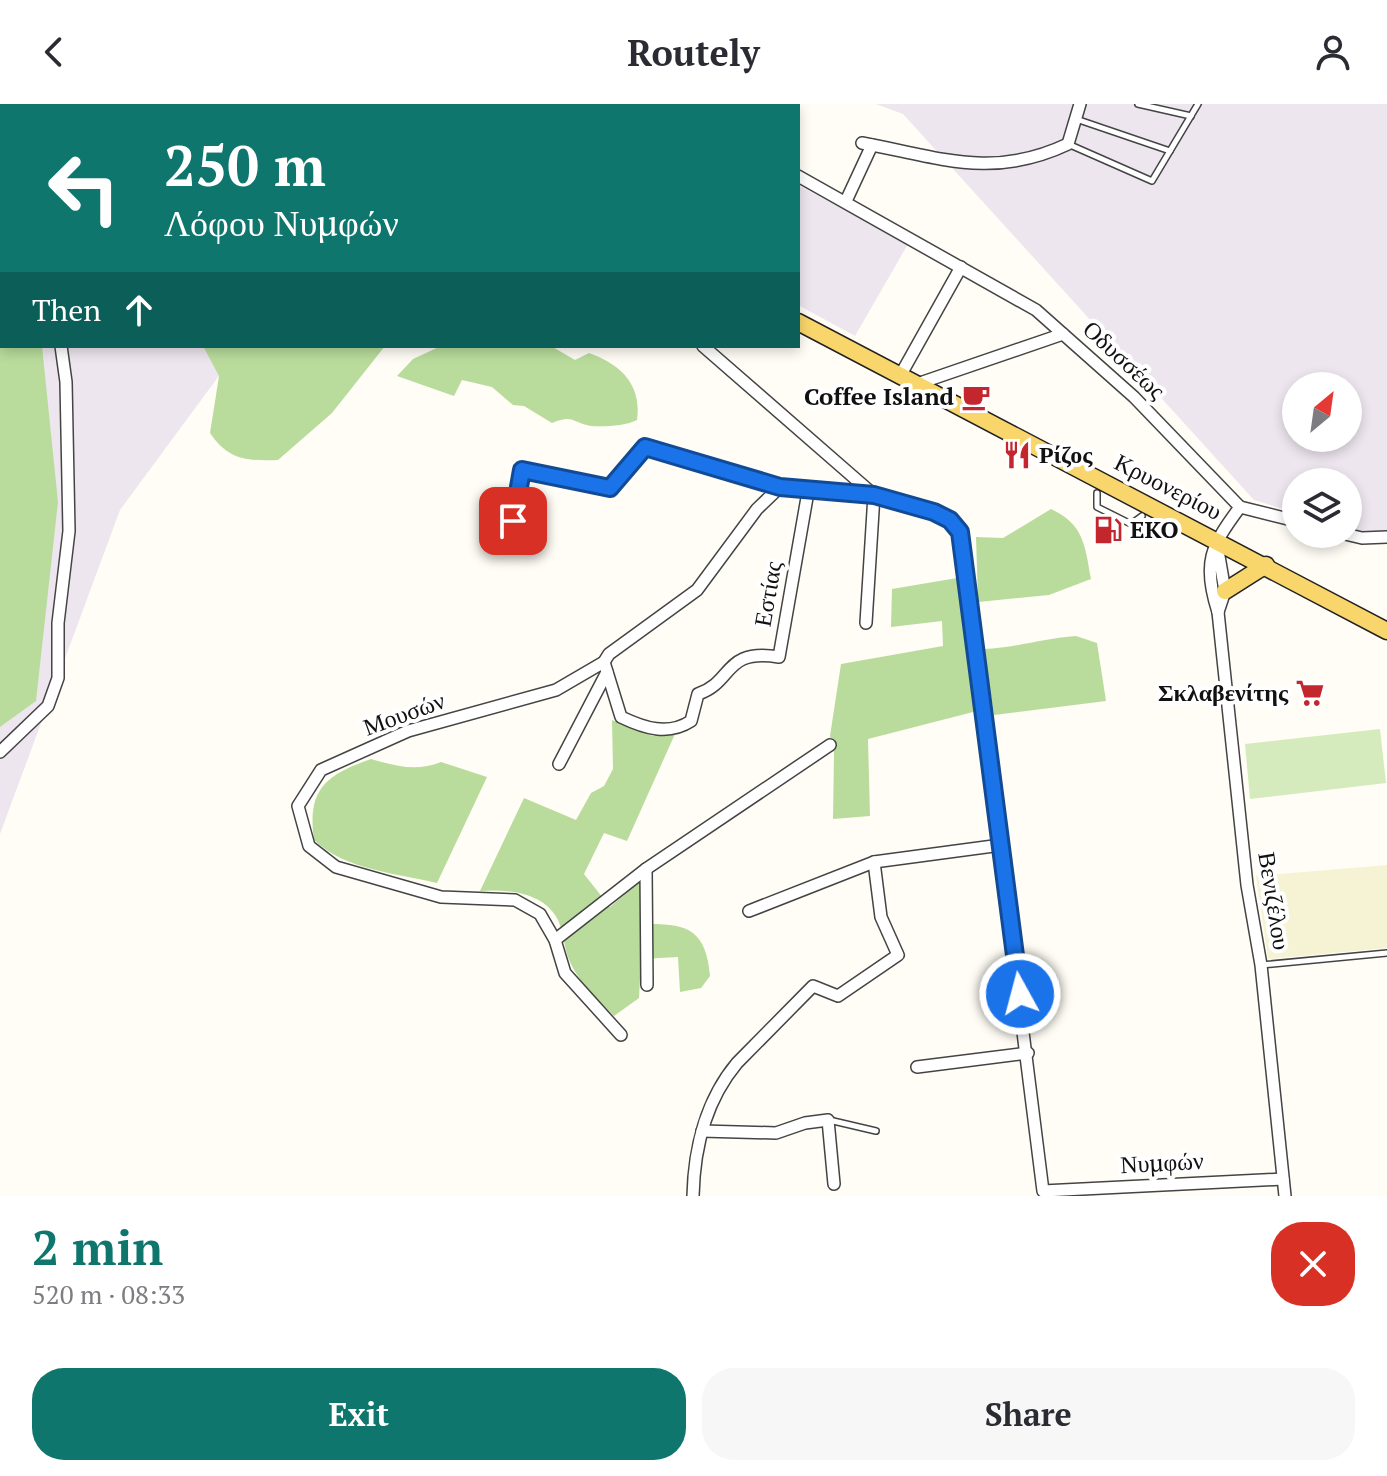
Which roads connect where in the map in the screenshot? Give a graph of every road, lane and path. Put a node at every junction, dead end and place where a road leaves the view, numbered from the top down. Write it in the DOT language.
graph roads {
  1 [pos="1080,104"];
  2 [pos="1138,104"];
  3 [pos="1198,104"];
  4 [pos="1191,116"];
  5 [pos="1076,119"];
  6 [pos="1068,144"];
  7 [pos="1170,151"];
  8 [pos="800,177"];
  9 [pos="846,201"];
  10 [pos="961,267"];
  11 [pos="800,323"];
  12 [pos="1063,334"];
  13 [pos="61,348"];
  14 [pos="705,348"];
  15 [pos="900,376"];
  16 [pos="917,384"];
  17 [pos="780,487"];
  18 [pos="808,492"];
  19 [pos="1097,493"];
  20 [pos="874,495"];
  21 [pos="1240,507"];
  22 [pos="1142,516"];
  23 [pos="1282,518"];
  24 [pos="1387,537"];
  25 [pos="1362,538"];
  26 [pos="1216,539"];
  27 [pos="509,546"];
  28 [pos="1266,565"];
  29 [pos="1225,591"];
  30 [pos="1218,612"];
  31 [pos="866,623"];
  32 [pos="1387,631"];
  33 [pos="605,667"];
  34 [pos="830,745"];
  35 [pos="0,752"];
  36 [pos="559,764"];
  37 [pos="1001,845"];
  38 [pos="874,862"];
  39 [pos="646,869"];
  40 [pos="749,911"];
  41 [pos="555,940"];
  42 [pos="1387,953"];
  43 [pos="1261,965"];
  44 [pos="647,985"];
  45 [pos="621,1035"];
  46 [pos="1028,1053"];
  47 [pos="917,1067"];
  48 [pos="828,1120"];
  49 [pos="702,1131"];
  50 [pos="876,1131"];
  51 [pos="1283,1179"];
  52 [pos="834,1184"];
  53 [pos="693,1196"];
  54 [pos="1285,1196"];
  1 -- 5 [label="street"];
  2 -- 4 [label="lane"];
  3 -- 4 [label="lane"];
  4 -- 7 [label="lane"];
  5 -- 6 [label="street"];
  5 -- 7 [label="lane"];
  6 -- 7 [label="lane"];
  6 -- 9 [label="street"];
  8 -- 9 [label="street, Οδυσσέως"];
  9 -- 10 [label="street, Οδυσσέως"];
  10 -- 12 [label="street, Οδυσσέως"];
  10 -- 15 [label="street"];
  11 -- 15 [label="main road, Κρυονερίου"];
  12 -- 16 [label="street"];
  12 -- 21 [label="street, Οδυσσέως"];
  13 -- 35 [label="street"];
  14 -- 20 [label="street"];
  15 -- 16 [label="main road, Κρυονερίου"];
  16 -- 26 [label="main road, Κρυονερίου"];
  17 -- 18 [label="street"];
  17 -- 27 [label="street"];
  17 -- 33 [label="street, Μουσών"];
  18 -- 20 [label="street"];
  18 -- 33 [label="street, Εστίας"];
  19 -- 22 [label="lane"];
  20 -- 31 [label="street"];
  20 -- 37 [label="street"];
  21 -- 23 [label="street"];
  21 -- 26 [label="street"];
  24 -- 25 [label="street"];
  26 -- 28 [label="main road, Κρυονερίου"];
  26 -- 29 [label="street, Βενιζέλου"];
  26 -- 30 [label="street, Βενιζέλου"];
  28 -- 29 [label="main road"];
  28 -- 32 [label="main road, Κρυονερίου"];
  29 -- 30 [label="street, Βενιζέλου"];
  30 -- 43 [label="street, Βενιζέλου"];
  33 -- 36 [label="street"];
  33 -- 41 [label="street, Μουσών"];
  34 -- 39 [label="street"];
  37 -- 38 [label="street"];
  37 -- 46 [label="street"];
  38 -- 40 [label="street"];
  38 -- 49 [label="street"];
  39 -- 41 [label="street"];
  39 -- 44 [label="street"];
  41 -- 45 [label="street, Μουσών"];
  42 -- 43 [label="lane"];
  43 -- 51 [label="street, Βενιζέλου"];
  46 -- 47 [label="street"];
  46 -- 51 [label="street, Νυμφών"];
  48 -- 49 [label="street"];
  48 -- 50 [label="lane"];
  48 -- 52 [label="street"];
  49 -- 53 [label="street"];
  51 -- 54 [label="street, Βενιζέλου"];
}
